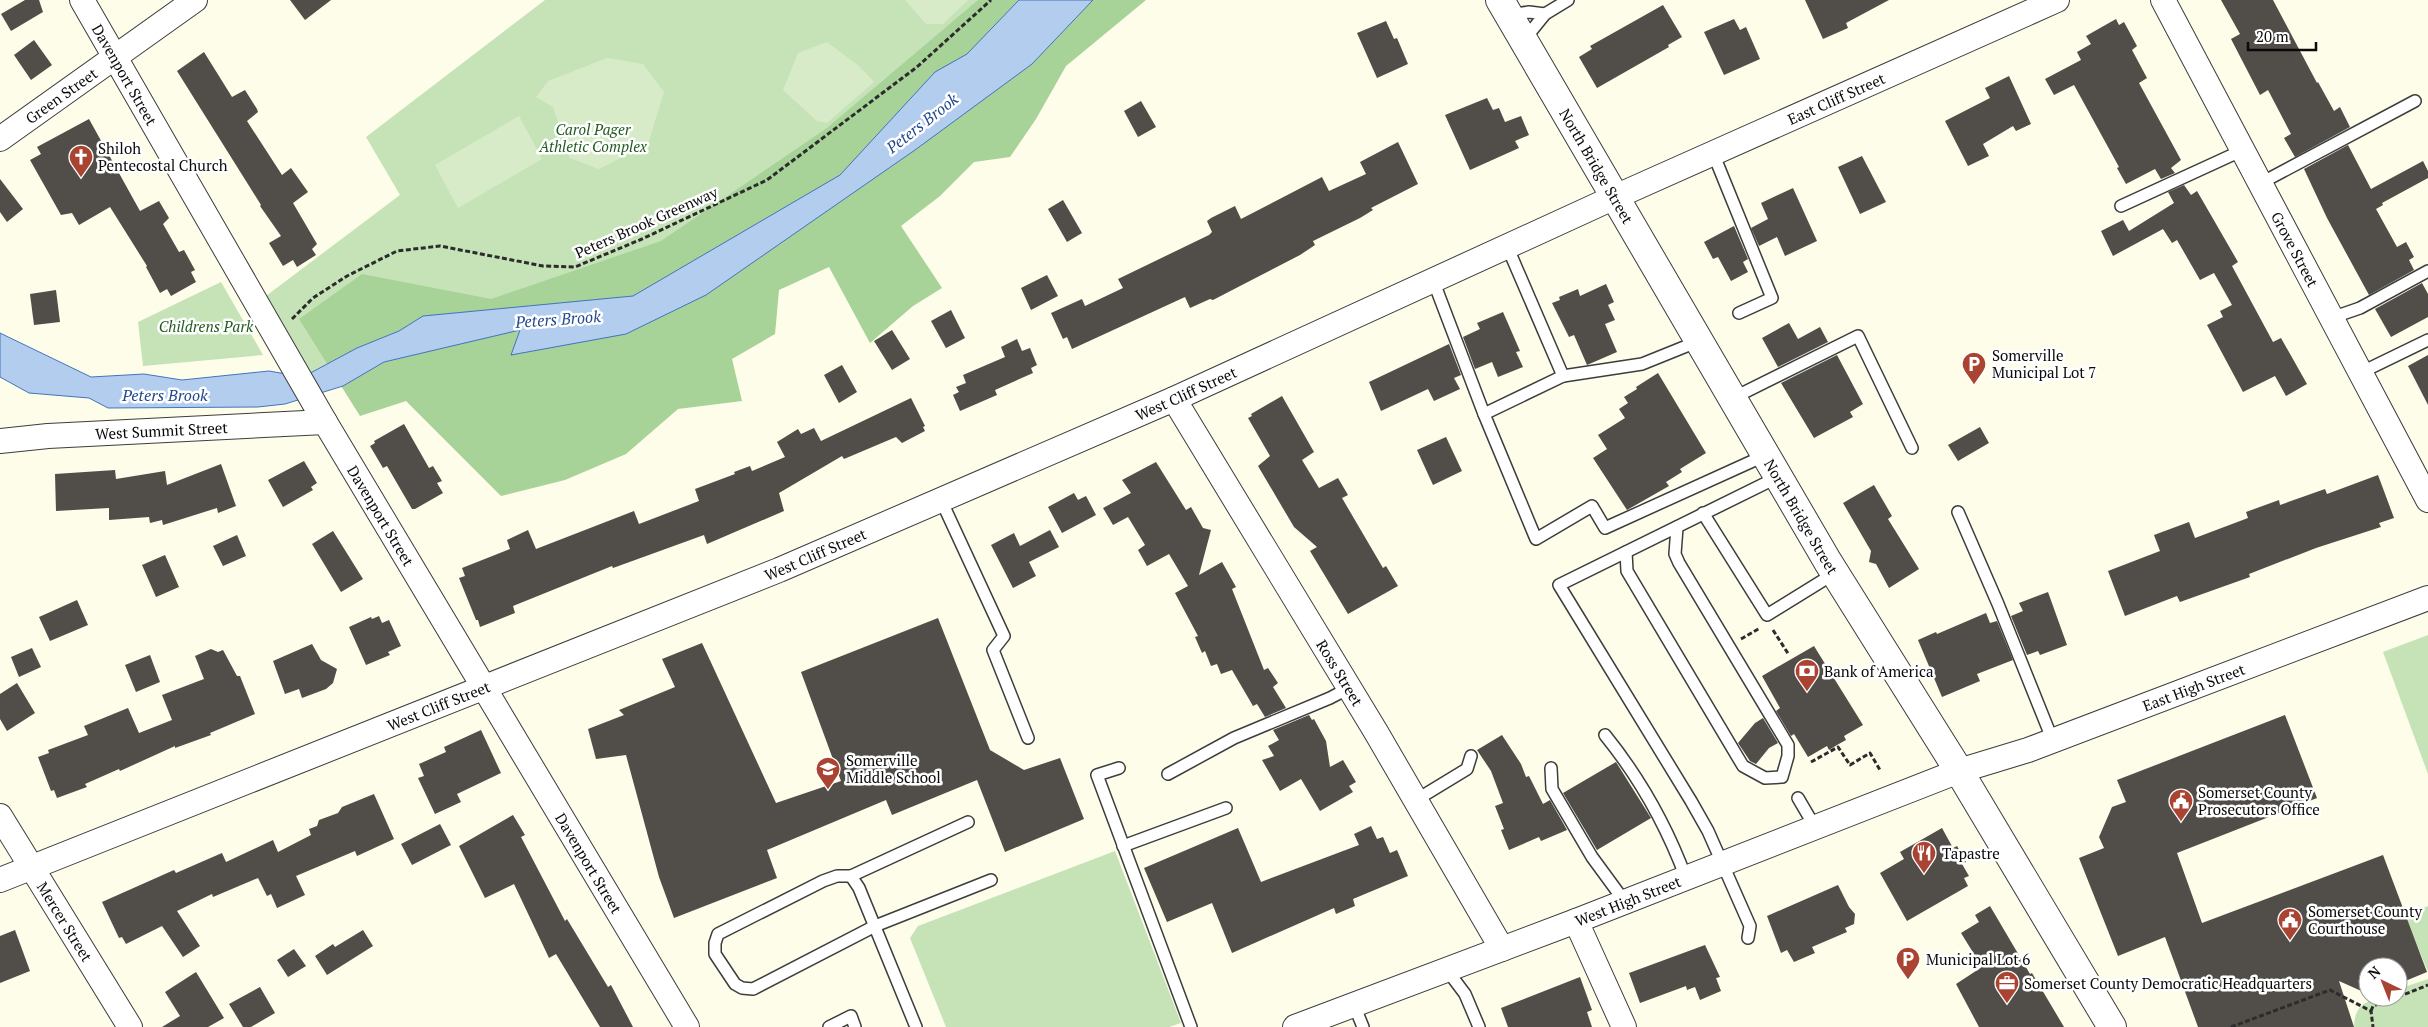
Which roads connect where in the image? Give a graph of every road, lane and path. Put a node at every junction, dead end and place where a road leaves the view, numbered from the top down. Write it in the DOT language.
graph roads {
  1 [pos="82,0"];
  2 [pos="195,0"];
  3 [pos="990,0"];
  4 [pos="1568,0"];
  5 [pos="2057,0"];
  6 [pos="2163,0"];
  7 [pos="1504,7"];
  8 [pos="1545,14"];
  9 [pos="1524,40"];
  10 [pos="115,58"];
  11 [pos="2415,102"];
  12 [pos="0,139"];
  13 [pos="2242,150"];
  14 [pos="1713,153"];
  15 [pos="2261,183"];
  16 [pos="1615,197"];
  17 [pos="2121,206"];
  18 [pos="1507,246"];
  19 [pos="2428,271"];
  20 [pos="1434,280"];
  21 [pos="286,312"];
  22 [pos="1740,313"];
  23 [pos="2331,318"];
  24 [pos="2428,340"];
  25 [pos="1699,341"];
  26 [pos="2360,373"];
  27 [pos="1563,376"];
  28 [pos="1174,398"];
  29 [pos="1733,398"];
  30 [pos="320,413"];
  31 [pos="1484,414"];
  32 [pos="0,441"];
  33 [pos="1912,448"];
  34 [pos="1772,466"];
  35 [pos="941,500"];
  36 [pos="2428,500"];
  37 [pos="1958,512"];
  38 [pos="1703,513"];
  39 [pos="1677,527"];
  40 [pos="1626,552"];
  41 [pos="1834,572"];
  42 [pos="2428,598"];
  43 [pos="1768,623"];
  44 [pos="1789,655"];
  45 [pos="1349,688"];
  46 [pos="485,689"];
  47 [pos="1606,735"];
  48 [pos="1028,738"];
  49 [pos="2052,741"];
  50 [pos="1471,756"];
  51 [pos="1811,762"];
  52 [pos="1119,768"];
  53 [pos="1551,768"];
  54 [pos="1880,770"];
  55 [pos="1959,771"];
  56 [pos="1168,774"];
  57 [pos="1798,798"];
  58 [pos="1416,800"];
  59 [pos="1226,808"];
  60 [pos="0,816"];
  61 [pos="968,822"];
  62 [pos="1815,827"];
  63 [pos="1123,846"];
  64 [pos="1721,864"];
  65 [pos="31,867"];
  66 [pos="851,876"];
  67 [pos="1686,878"];
  68 [pos="0,880"];
  69 [pos="991,880"];
  70 [pos="1625,902"];
  71 [pos="1576,921"];
  72 [pos="875,926"];
  73 [pos="1748,938"];
  74 [pos="1502,949"];
  75 [pos="1447,970"];
  76 [pos="2428,985"];
  77 [pos="2408,993"];
  78 [pos="1354,1005"];
  79 [pos="2372,1007"];
  80 [pos="2370,1011"];
  81 [pos="130,1027"];
  82 [pos="687,1027"];
  83 [pos="829,1027"];
  84 [pos="855,1027"];
  85 [pos="916,1027"];
  86 [pos="1191,1027"];
  87 [pos="1295,1027"];
  88 [pos="1363,1027"];
  89 [pos="1479,1027"];
  90 [pos="1624,1027"];
  91 [pos="2112,1027"];
  92 [pos="2231,1027"];
  93 [pos="2373,1027"];
  1 -- 10 [label="street, Davenport Street"];
  2 -- 10 [label="street, Green Street"];
  3 -- 21 [label="path, Peters Brook Greenway"];
  4 -- 8 [label="lane"];
  5 -- 14 [label="street, East Cliff Street"];
  6 -- 13 [label="street, Grove Street"];
  7 -- 8 [label="lane"];
  7 -- 9 [label="street, North Bridge Street"];
  8 -- 9 [label="lane"];
  9 -- 16 [label="street, North Bridge Street"];
  10 -- 12 [label="street, Green Street"];
  10 -- 30 [label="street, Davenport Street"];
  11 -- 15 [label="lane"];
  13 -- 15 [label="street, Grove Street"];
  13 -- 17 [label="lane"];
  14 -- 16 [label="street, East Cliff Street"];
  14 -- 22 [label="lane"];
  15 -- 23 [label="street, Grove Street"];
  16 -- 18 [label="street, West Cliff Street"];
  16 -- 25 [label="street, North Bridge Street"];
  18 -- 20 [label="street, West Cliff Street"];
  18 -- 27 [label="lane"];
  19 -- 23 [label="lane"];
  20 -- 28 [label="street, West Cliff Street"];
  20 -- 31 [label="lane"];
  23 -- 26 [label="street, Grove Street"];
  24 -- 26 [label="lane"];
  25 -- 27 [label="lane"];
  25 -- 29 [label="street, North Bridge Street"];
  26 -- 36 [label="street, Grove Street"];
  27 -- 31 [label="lane"];
  28 -- 35 [label="street, West Cliff Street"];
  28 -- 45 [label="street, Ross Street"];
  29 -- 33 [label="lane"];
  29 -- 34 [label="street, North Bridge Street"];
  30 -- 32 [label="street, West Summit Street"];
  30 -- 46 [label="street, Davenport Street"];
  31 -- 34 [label="lane"];
  34 -- 38 [label="lane"];
  34 -- 41 [label="street, North Bridge Street"];
  35 -- 46 [label="street, West Cliff Street"];
  35 -- 48 [label="lane"];
  37 -- 49 [label="lane"];
  38 -- 39 [label="lane"];
  38 -- 41 [label="lane"];
  39 -- 40 [label="lane"];
  39 -- 40 [label="lane"];
  40 -- 64 [label="lane"];
  41 -- 55 [label="street, North Bridge Street"];
  42 -- 49 [label="street, East High Street"];
  43 -- 44 [label="path"];
  45 -- 56 [label="lane"];
  45 -- 58 [label="street, Ross Street"];
  46 -- 65 [label="street, West Cliff Street"];
  46 -- 82 [label="street, Davenport Street"];
  47 -- 67 [label="lane"];
  49 -- 55 [label="street, East High Street"];
  50 -- 58 [label="lane"];
  51 -- 54 [label="path"];
  52 -- 63 [label="lane"];
  53 -- 70 [label="lane"];
  55 -- 62 [label="street, West High Street"];
  55 -- 91 [label="street, North Bridge Street"];
  57 -- 62 [label="lane"];
  58 -- 74 [label="street, Ross Street"];
  59 -- 63 [label="lane"];
  60 -- 65 [label="street, Mercer Street"];
  61 -- 66 [label="lane"];
  62 -- 64 [label="street, West High Street"];
  63 -- 86 [label="lane"];
  64 -- 67 [label="street, West High Street"];
  64 -- 73 [label="lane"];
  65 -- 68 [label="street, West Cliff Street"];
  65 -- 81 [label="street, Mercer Street"];
  66 -- 72 [label="lane"];
  66 -- 72 [label="lane"];
  67 -- 70 [label="street, West High Street"];
  69 -- 72 [label="lane"];
  70 -- 71 [label="street, West High Street"];
  71 -- 74 [label="street, West High Street"];
  71 -- 90 [label="street"];
  72 -- 85 [label="lane"];
  74 -- 75 [label="street, West High Street"];
  75 -- 78 [label="street, West High Street"];
  75 -- 89 [label="lane"];
  76 -- 77 [label="path"];
  78 -- 87 [label="street, West High Street"];
  78 -- 88 [label="lane"];
  79 -- 80 [label="path"];
  80 -- 92 [label="path"];
  80 -- 93 [label="path"];
  83 -- 84 [label="lane"];
}
